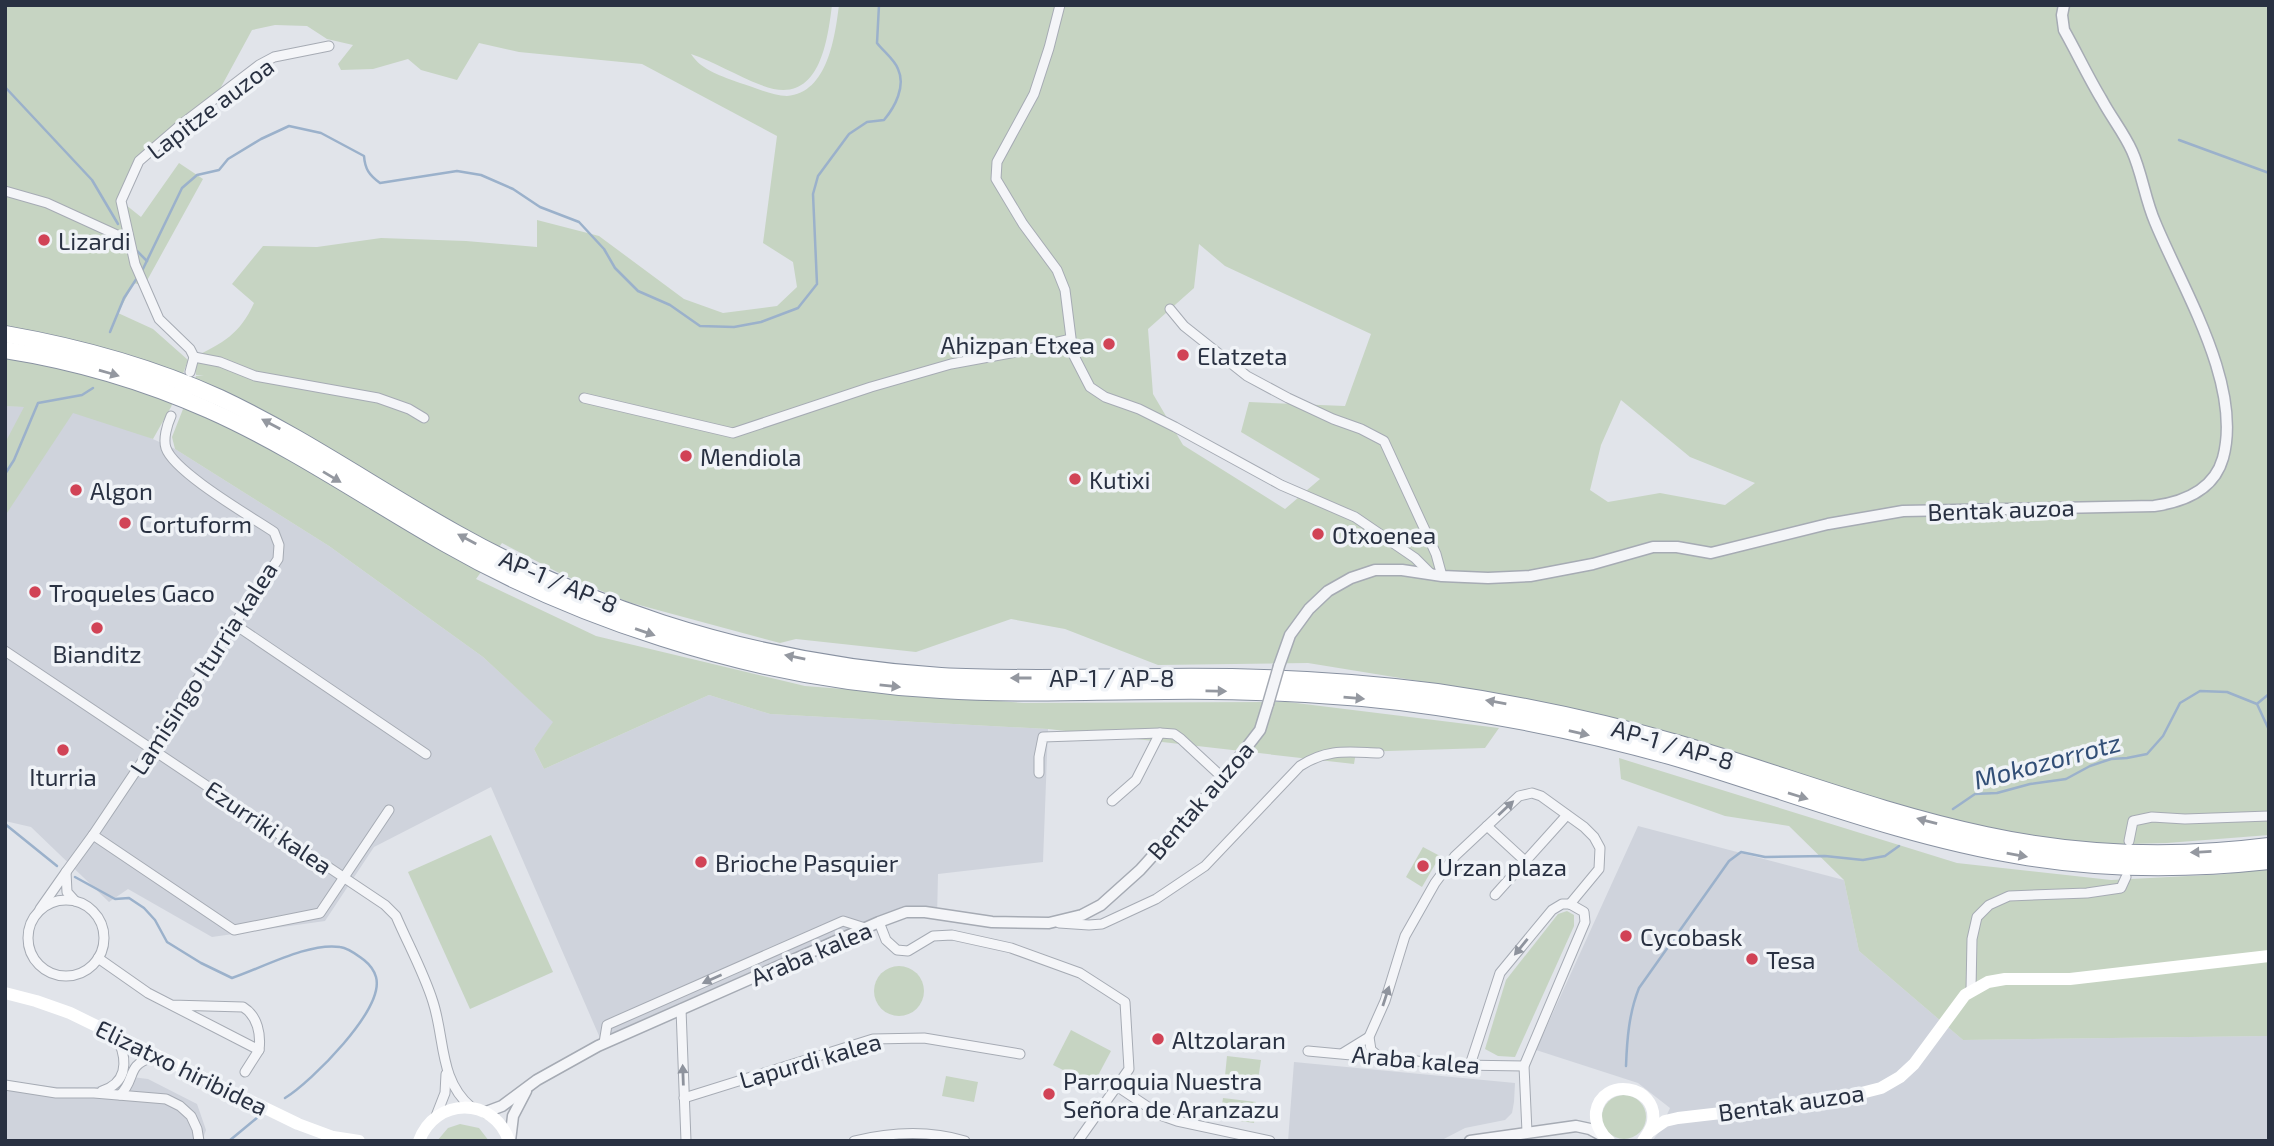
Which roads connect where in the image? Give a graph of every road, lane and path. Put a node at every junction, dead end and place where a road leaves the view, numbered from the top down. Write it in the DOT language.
graph roads {
  1 [pos="1060,5"];
  2 [pos="2064,5"];
  3 [pos="329,46"];
  4 [pos="5,191"];
  5 [pos="128,240"];
  6 [pos="1170,309"];
  7 [pos="5,326"];
  8 [pos="5,334"];
  9 [pos="32,339"];
  10 [pos="1070,339"];
  11 [pos="5,350"];
  12 [pos="194,357"];
  13 [pos="5,358"];
  14 [pos="55,359"];
  15 [pos="190,372"];
  16 [pos="584,398"];
  17 [pos="171,416"];
  18 [pos="424,418"];
  19 [pos="1437,575"];
  20 [pos="234,624"];
  21 [pos="5,651"];
  22 [pos="1160,733"];
  23 [pos="151,748"];
  24 [pos="1379,753"];
  25 [pos="426,754"];
  26 [pos="1039,773"];
  27 [pos="1223,778"];
  28 [pos="1112,801"];
  29 [pos="389,810"];
  30 [pos="1567,815"];
  31 [pos="2269,816"];
  32 [pos="1487,826"];
  33 [pos="93,835"];
  34 [pos="2129,841"];
  35 [pos="2269,846"];
  36 [pos="1525,861"];
  37 [pos="2269,861"];
  38 [pos="66,872"];
  39 [pos="344,877"];
  40 [pos="2126,877"];
  41 [pos="1495,895"];
  42 [pos="75,901"];
  43 [pos="1570,904"];
  44 [pos="40,909"];
  45 [pos="879,922"];
  46 [pos="1059,923"];
  47 [pos="865,928"];
  48 [pos="2269,956"];
  49 [pos="98,958"];
  50 [pos="1971,989"];
  51 [pos="5,996"];
  52 [pos="171,1005"];
  53 [pos="681,1009"];
  54 [pos="1369,1037"];
  55 [pos="119,1042"];
  56 [pos="604,1043"];
  57 [pos="259,1050"];
  58 [pos="1308,1051"];
  59 [pos="1341,1053"];
  60 [pos="1020,1054"];
  61 [pos="1379,1057"];
  62 [pos="151,1058"];
  63 [pos="1470,1065"];
  64 [pos="1524,1066"];
  65 [pos="446,1069"];
  66 [pos="244,1072"];
  67 [pos="118,1081"];
  68 [pos="130,1081"];
  69 [pos="5,1085"];
  70 [pos="528,1087"];
  71 [pos="1118,1087"];
  72 [pos="94,1093"];
  73 [pos="120,1095"];
  74 [pos="145,1097"];
  75 [pos="684,1098"];
  76 [pos="1650,1103"];
  77 [pos="1598,1106"];
  78 [pos="471,1107"];
  79 [pos="486,1112"];
  80 [pos="436,1116"];
  81 [pos="1684,1117"];
  82 [pos="1576,1126"];
  83 [pos="1527,1132"];
  84 [pos="1644,1138"];
  85 [pos="1606,1139"];
  86 [pos="199,1141"];
  87 [pos="321,1141"];
  88 [pos="359,1141"];
  89 [pos="419,1141"];
  90 [pos="510,1141"];
  91 [pos="686,1141"];
  92 [pos="854,1141"];
  93 [pos="965,1141"];
  94 [pos="1078,1141"];
  95 [pos="1270,1141"];
  96 [pos="1470,1141"];
  1 -- 10 [label="street"];
  2 -- 19 [label="street, Bentak auzoa"];
  3 -- 5 [label="street, Lapitze auzoa"];
  4 -- 5 [label="street"];
  5 -- 12 [label="street, Lapitze auzoa"];
  6 -- 19 [label="street"];
  7 -- 9 [label="highway"];
  8 -- 9 [label="highway, AP-1 / AP-8"];
  35 -- 9 [label="highway, AP-1 / AP-8, one-way"];
  10 -- 16 [label="street"];
  10 -- 19 [label="street"];
  11 -- 14 [label="highway, AP-1 / AP-8"];
  12 -- 15 [label="street"];
  12 -- 18 [label="street"];
  13 -- 14 [label="highway"];
  14 -- 37 [label="highway, AP-1 / AP-8, one-way"];
  17 -- 20 [label="street, Lamisingo Iturria kalea"];
  19 -- 27 [label="street, Bentak auzoa, bridge"];
  20 -- 23 [label="street, Lamisingo Iturria kalea"];
  20 -- 25 [label="street"];
  21 -- 23 [label="street, Ezurriki kalea"];
  22 -- 26 [label="street"];
  22 -- 27 [label="street"];
  22 -- 28 [label="street"];
  23 -- 33 [label="street, Lamisingo Iturria kalea"];
  23 -- 39 [label="street, Ezurriki kalea"];
  24 -- 46 [label="street, Bentak auzoa"];
  27 -- 46 [label="street, Bentak auzoa"];
  29 -- 39 [label="street"];
  32 -- 30 [label="street, one-way"];
  30 -- 36 [label="street"];
  30 -- 43 [label="street"];
  31 -- 34 [label="street"];
  32 -- 36 [label="street"];
  54 -- 32 [label="street, one-way"];
  33 -- 38 [label="street, Lamisingo Iturria kalea"];
  33 -- 39 [label="street"];
  36 -- 41 [label="street"];
  38 -- 42 [label="street"];
  38 -- 44 [label="street, Lamisingo Iturria kalea"];
  39 -- 65 [label="street, Ezurriki kalea"];
  40 -- 50 [label="street"];
  42 -- 44 [label="street"];
  42 -- 49 [label="street"];
  43 -- 63 [label="street, one-way"];
  43 -- 64 [label="street"];
  44 -- 49 [label="street"];
  45 -- 46 [label="street, Bentak auzoa"];
  45 -- 47 [label="street, Araba kalea"];
  45 -- 71 [label="street, Araba kalea"];
  47 -- 53 [label="street, Araba kalea"];
  47 -- 56 [label="street, one-way"];
  48 -- 50 [label="main road"];
  49 -- 52 [label="street"];
  50 -- 81 [label="main road, Bentak auzoa"];
  51 -- 55 [label="main road, Elizatxo hiribidea"];
  51 -- 88 [label="main road, Elizatxo hiribidea"];
  52 -- 57 [label="street"];
  52 -- 57 [label="street"];
  53 -- 56 [label="street, Araba kalea"];
  75 -- 53 [label="street, one-way"];
  54 -- 59 [label="street"];
  54 -- 61 [label="street"];
  55 -- 62 [label="main road, Elizatxo hiribidea"];
  55 -- 67 [label="street"];
  56 -- 70 [label="street, Araba kalea"];
  57 -- 66 [label="street"];
  58 -- 59 [label="street, Araba kalea"];
  59 -- 61 [label="street, Araba kalea"];
  60 -- 75 [label="street, Lapurdi kalea"];
  61 -- 63 [label="street, Araba kalea"];
  62 -- 68 [label="street"];
  62 -- 87 [label="main road, Elizatxo hiribidea"];
  63 -- 64 [label="street, Araba kalea"];
  64 -- 83 [label="street"];
  65 -- 78 [label="street"];
  65 -- 80 [label="street"];
  67 -- 72 [label="street"];
  67 -- 73 [label="street"];
  68 -- 73 [label="street"];
  68 -- 74 [label="street"];
  69 -- 72 [label="street"];
  70 -- 79 [label="street, Araba kalea"];
  70 -- 90 [label="street"];
  71 -- 94 [label="street"];
  71 -- 95 [label="street"];
  72 -- 73 [label="street"];
  73 -- 74 [label="street"];
  74 -- 86 [label="street"];
  75 -- 91 [label="street"];
  76 -- 77 [label="main road"];
  76 -- 81 [label="main road"];
  76 -- 84 [label="main road"];
  77 -- 82 [label="street"];
  77 -- 85 [label="main road"];
  78 -- 79 [label="main road"];
  78 -- 80 [label="main road"];
  79 -- 90 [label="main road"];
  80 -- 89 [label="main road"];
  81 -- 84 [label="main road"];
  82 -- 83 [label="street"];
  82 -- 85 [label="street"];
  83 -- 96 [label="street"];
  92 -- 93 [label="street"];
}
